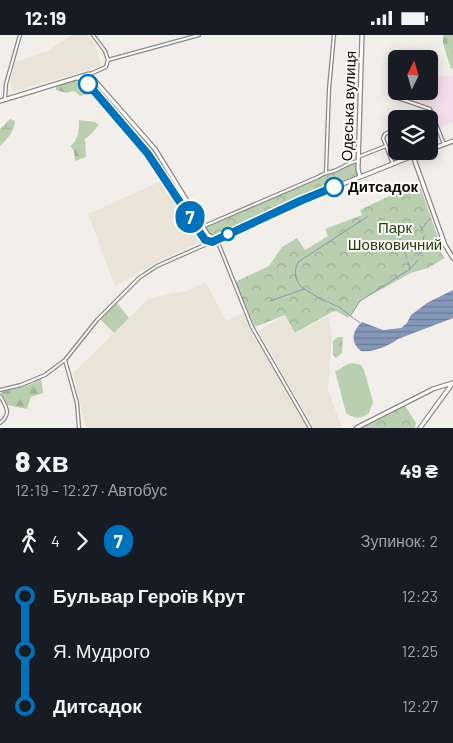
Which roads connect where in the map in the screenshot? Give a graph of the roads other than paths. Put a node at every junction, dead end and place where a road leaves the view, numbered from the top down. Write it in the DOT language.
graph roads {
  1 [pos="20,35"];
  2 [pos="92,35"];
  3 [pos="199,35"];
  4 [pos="334,35"];
  5 [pos="362,35"];
  6 [pos="108,60"];
  7 [pos="89,74"];
  8 [pos="78,78"];
  9 [pos="6,99"];
  10 [pos="401,100"];
  11 [pos="0,101"];
  12 [pos="430,110"];
  13 [pos="438,130"];
  14 [pos="388,134"];
  15 [pos="453,141"];
  16 [pos="444,144"];
  17 [pos="386,146"];
  18 [pos="438,146"];
  19 [pos="358,159"];
  20 [pos="403,160"];
  21 [pos="414,160"];
  22 [pos="393,164"];
  23 [pos="326,172"];
  24 [pos="360,177"];
  25 [pos="202,227"];
  26 [pos="216,239"];
  27 [pos="212,242"];
  28 [pos="453,258"];
  29 [pos="65,360"];
  30 [pos="453,382"];
  31 [pos="444,388"];
  32 [pos="0,390"];
  33 [pos="0,395"];
  34 [pos="0,423"];
  35 [pos="79,428"];
  36 [pos="310,428"];
  37 [pos="356,428"];
  38 [pos="420,428"];
  1 -- 9 [label="street"];
  2 -- 6 [label="street"];
  3 -- 6 [label="street"];
  4 -- 23 [label="street"];
  5 -- 19 [label="street, Одеська вулиця"];
  6 -- 7 [label="street"];
  7 -- 8 [label="street"];
  7 -- 25 [label="street"];
  8 -- 9 [label="street"];
  8 -- 27 [label="street"];
  9 -- 11 [label="street"];
  10 -- 12 [label="street"];
  13 -- 16 [label="street"];
  14 -- 17 [label="street"];
  15 -- 16 [label="street"];
  16 -- 18 [label="street"];
  17 -- 19 [label="street"];
  17 -- 22 [label="street"];
  19 -- 23 [label="street"];
  19 -- 24 [label="street, Одеська вулиця"];
  20 -- 22 [label="street"];
  21 -- 28 [label="street"];
  22 -- 24 [label="street"];
  23 -- 25 [label="street"];
  24 -- 26 [label="street"];
  25 -- 26 [label="street"];
  26 -- 27 [label="street"];
  26 -- 36 [label="street"];
  27 -- 29 [label="street"];
  29 -- 32 [label="street"];
  29 -- 35 [label="street"];
  30 -- 31 [label="street"];
  30 -- 31 [label="street"];
  31 -- 37 [label="street"];
  31 -- 38 [label="street"];
  33 -- 34 [label="street"];
}
